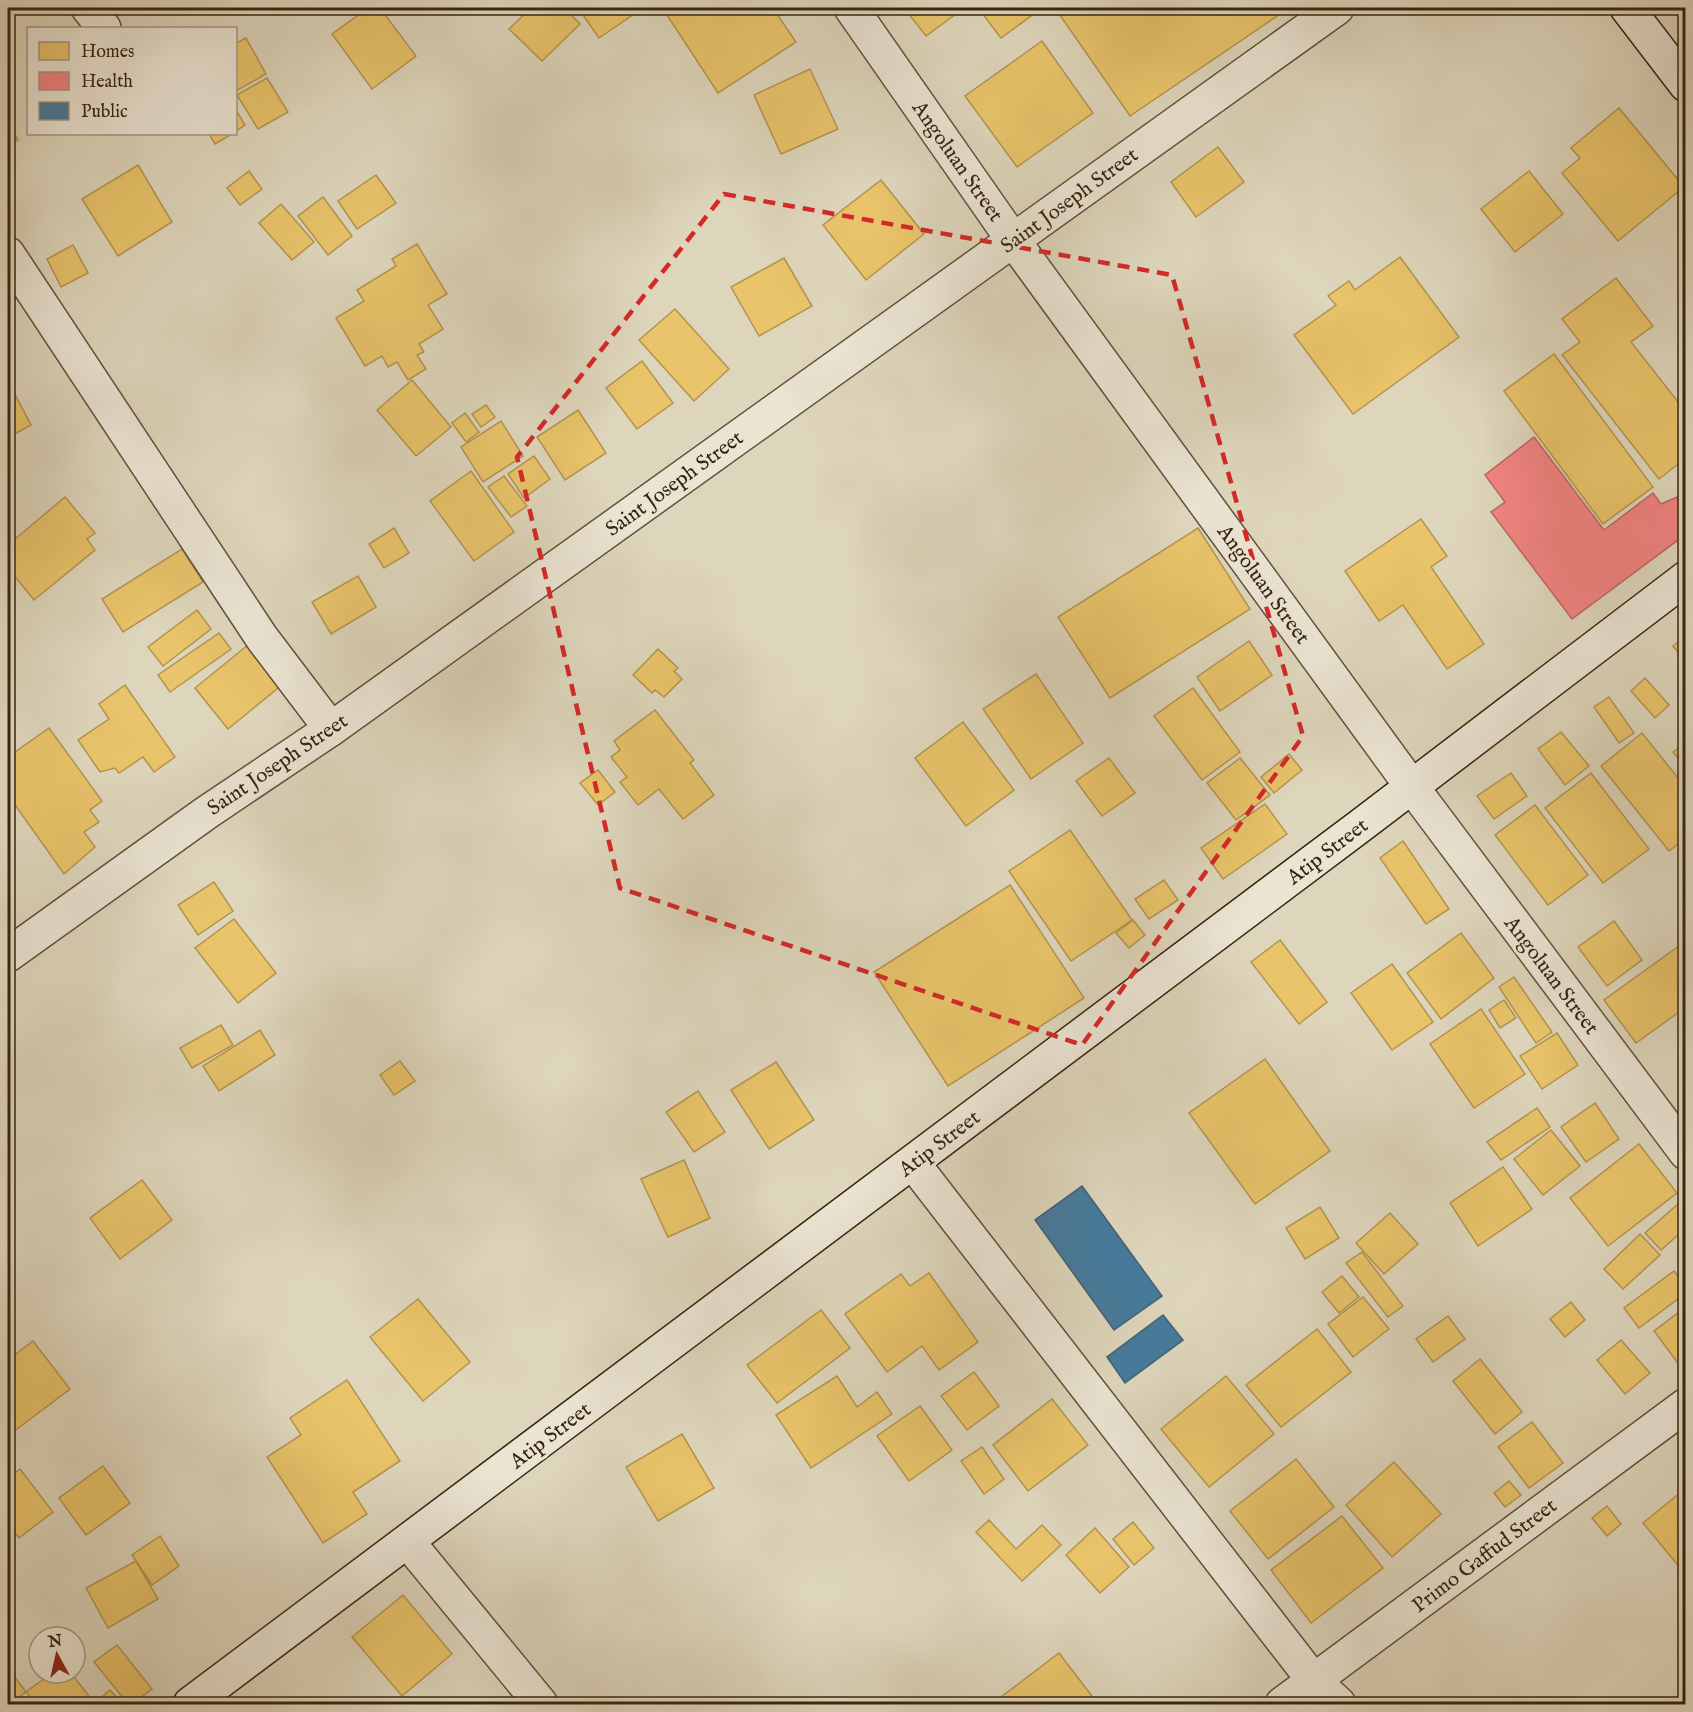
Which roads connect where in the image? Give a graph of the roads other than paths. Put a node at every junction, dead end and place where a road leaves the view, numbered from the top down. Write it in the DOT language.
graph roads {
  1 [pos="88,8"];
  2 [pos="851,8"];
  3 [pos="1337,8"];
  4 [pos="1627,8"];
  5 [pos="103,27"];
  6 [pos="1686,85"];
  7 [pos="1013,240"];
  8 [pos="8,254"];
  9 [pos="1686,578"];
  10 [pos="331,729"];
  11 [pos="1412,787"];
  12 [pos="8,955"];
  13 [pos="1686,1153"];
  14 [pos="913,1163"];
  15 [pos="1686,1405"];
  16 [pos="408,1542"];
  17 [pos="1314,1681"];
  18 [pos="190,1704"];
  19 [pos="541,1704"];
  20 [pos="1282,1704"];
  21 [pos="1340,1704"];
  1 -- 5 [label="street"];
  2 -- 7 [label="street, Angoluan Street"];
  3 -- 7 [label="street, Saint Joseph Street"];
  4 -- 6 [label="street"];
  7 -- 10 [label="street, Saint Joseph Street"];
  7 -- 11 [label="street, Angoluan Street"];
  8 -- 10 [label="street"];
  9 -- 11 [label="street, Atip Street"];
  10 -- 12 [label="street, Saint Joseph Street"];
  11 -- 13 [label="street, Angoluan Street"];
  11 -- 14 [label="street, Atip Street"];
  14 -- 16 [label="street, Atip Street"];
  14 -- 17 [label="street"];
  15 -- 17 [label="street, Primo Gaffud Street"];
  16 -- 18 [label="street, Atip Street"];
  16 -- 19 [label="street"];
  17 -- 20 [label="street, Primo Gaffud Street"];
  17 -- 21 [label="street"];
}
